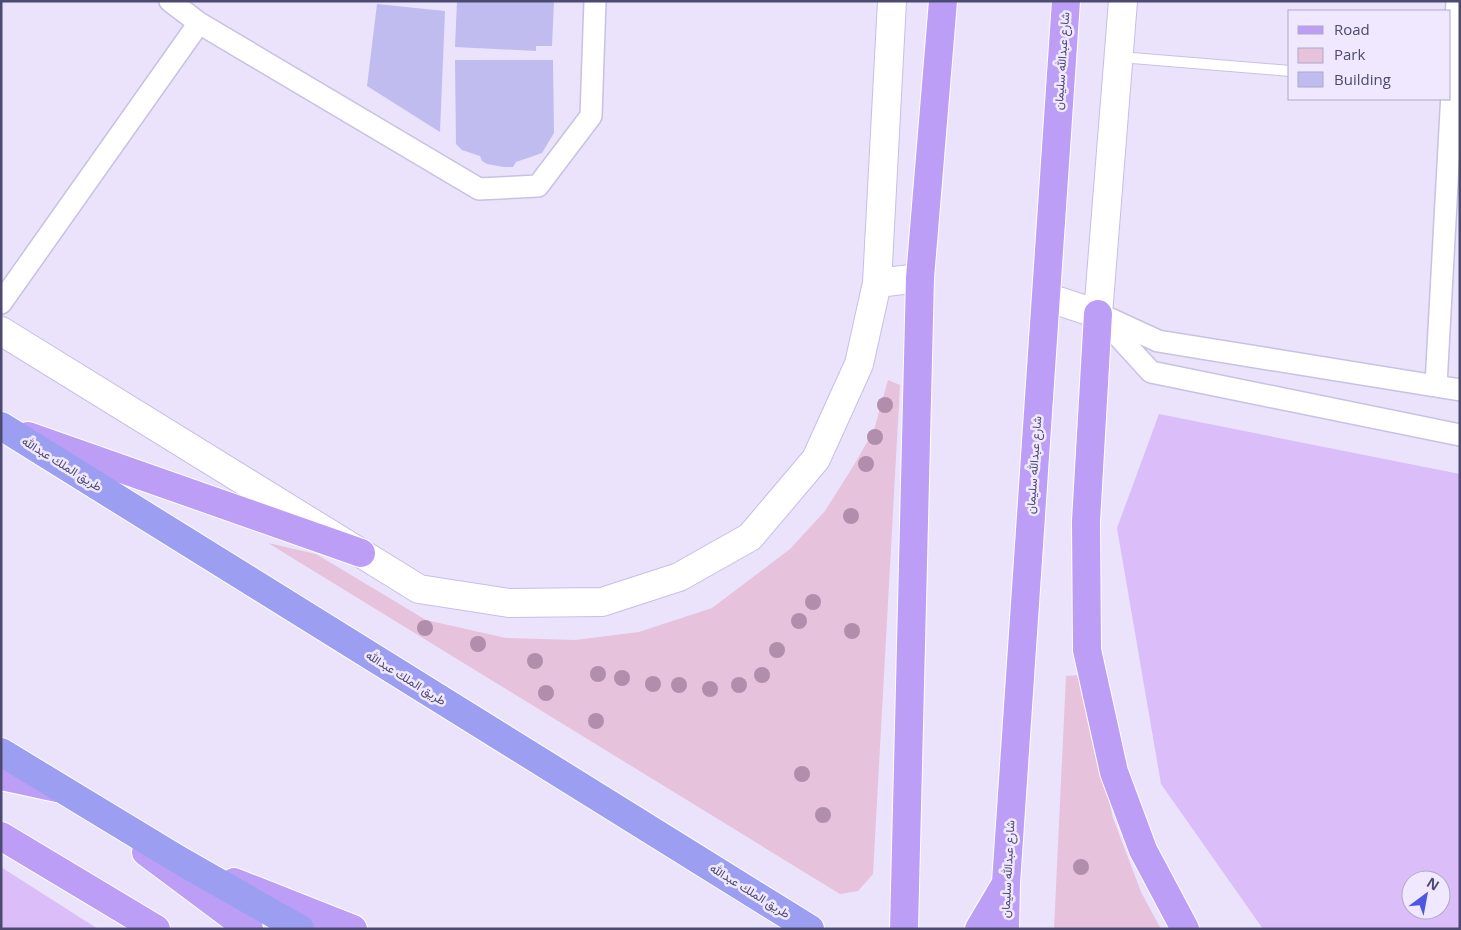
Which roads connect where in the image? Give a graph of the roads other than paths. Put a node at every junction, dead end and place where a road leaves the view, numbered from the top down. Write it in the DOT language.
graph roads {
  1 [pos="170,1"];
  2 [pos="595,1"];
  3 [pos="892,1"];
  4 [pos="943,1"];
  5 [pos="1066,1"];
  6 [pos="1123,1"];
  7 [pos="1457,1"];
  8 [pos="199,23"];
  9 [pos="1119,57"];
  10 [pos="1288,71"];
  11 [pos="1451,84"];
  12 [pos="1455,112"];
  13 [pos="920,278"];
  14 [pos="877,283"];
  15 [pos="1046,297"];
  16 [pos="1,304"];
  17 [pos="1098,314"];
  18 [pos="1,331"];
  19 [pos="1436,385"];
  20 [pos="1460,390"];
  21 [pos="1,426"];
  22 [pos="1460,435"];
  23 [pos="361,553"];
  24 [pos="1,752"];
  25 [pos="1,776"];
  26 [pos="62,789"];
  27 [pos="1,836"];
  28 [pos="179,860"];
  29 [pos="1006,883"];
  30 [pos="156,929"];
  31 [pos="249,929"];
  32 [pos="300,929"];
  33 [pos="353,929"];
  34 [pos="810,929"];
  35 [pos="904,929"];
  36 [pos="979,929"];
  37 [pos="1005,929"];
  38 [pos="1185,929"];
  1 -- 8 [label="street"];
  2 -- 8 [label="street"];
  3 -- 14 [label="main road"];
  4 -- 13 [label="main road"];
  5 -- 15 [label="main road, شارع عبدالله سليمان"];
  6 -- 9 [label="main road"];
  7 -- 11 [label="street"];
  8 -- 16 [label="street"];
  9 -- 10 [label="lane"];
  9 -- 17 [label="main road"];
  11 -- 12 [label="street"];
  12 -- 19 [label="street"];
  13 -- 14 [label="main road"];
  13 -- 35 [label="main road"];
  14 -- 23 [label="main road"];
  15 -- 17 [label="main road"];
  15 -- 29 [label="main road, شارع عبدالله سليمان"];
  17 -- 19 [label="street"];
  17 -- 22 [label="street"];
  17 -- 38 [label="main road"];
  18 -- 23 [label="main road"];
  19 -- 20 [label="street"];
  21 -- 23 [label="main road"];
  21 -- 34 [label="highway, طريق الملك عبدالله"];
  24 -- 26 [label="highway"];
  25 -- 26 [label="main road"];
  26 -- 28 [label="highway"];
  26 -- 31 [label="main road"];
  27 -- 30 [label="main road"];
  28 -- 32 [label="highway"];
  28 -- 33 [label="main road"];
  29 -- 36 [label="main road"];
  29 -- 37 [label="main road, شارع عبدالله سليمان"];
}
